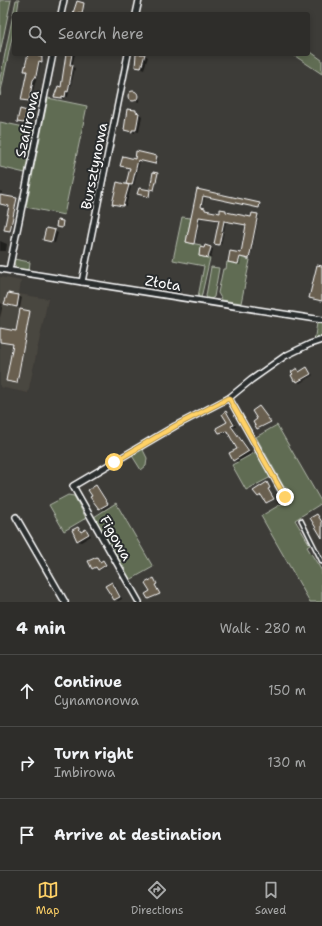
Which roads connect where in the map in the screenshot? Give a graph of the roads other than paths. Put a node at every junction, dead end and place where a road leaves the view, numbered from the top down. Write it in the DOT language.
graph roads {
  1 [pos="64,0"];
  2 [pos="139,0"];
  3 [pos="61,12"];
  4 [pos="136,12"];
  5 [pos="53,56"];
  6 [pos="128,56"];
  7 [pos="0,269"];
  8 [pos="9,270"];
  9 [pos="82,282"];
  10 [pos="322,320"];
  11 [pos="322,340"];
  12 [pos="229,398"];
  13 [pos="285,497"];
  14 [pos="16,517"];
  15 [pos="301,520"];
  16 [pos="322,562"];
  17 [pos="65,602"];
  18 [pos="139,602"];
  1 -- 3 [label="street"];
  2 -- 4 [label="street"];
  5 -- 8 [label="street, Szafirowa"];
  6 -- 9 [label="street, Bursztynowa"];
  7 -- 8 [label="street, Złota"];
  8 -- 9 [label="street, Złota"];
  9 -- 10 [label="street, Złota"];
  11 -- 12 [label="street"];
  12 -- 13 [label="street"];
  12 -- 18 [label="street, Figowa"];
  14 -- 17 [label="street"];
  15 -- 16 [label="lane"];
}
